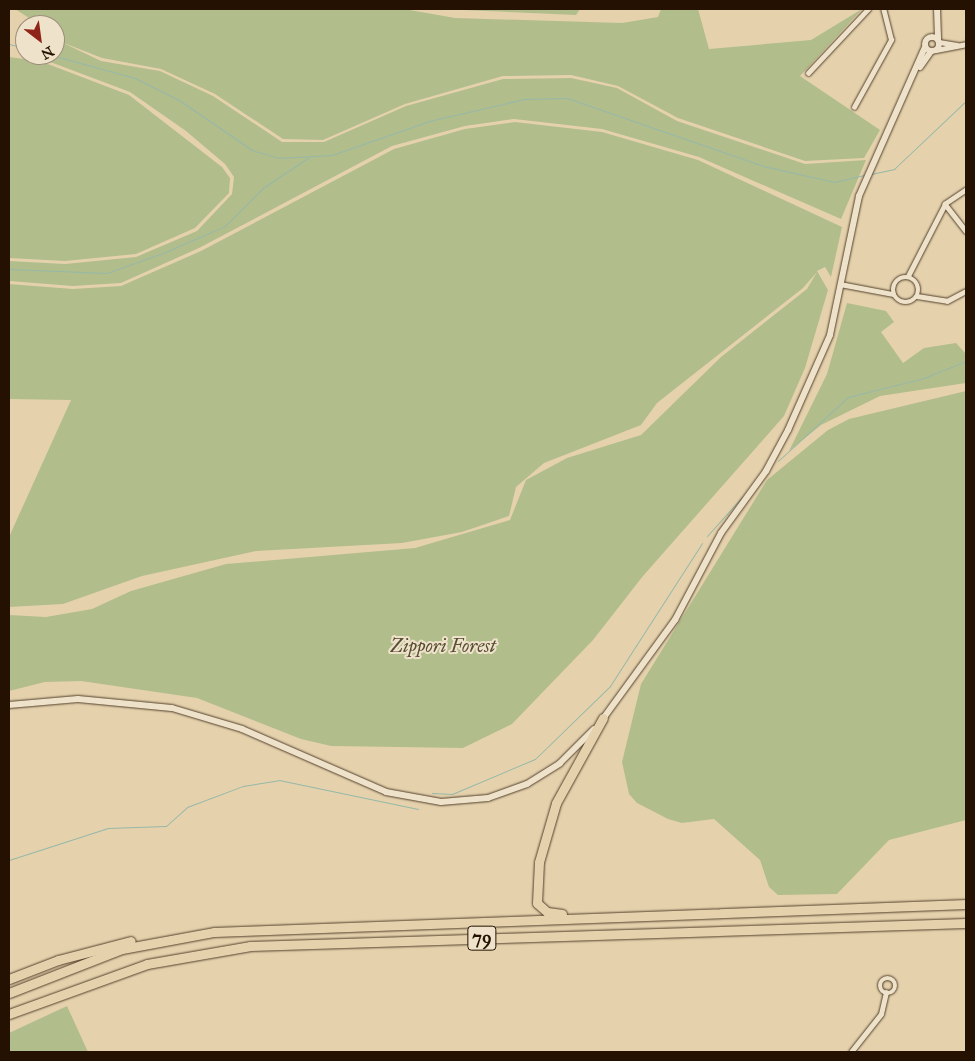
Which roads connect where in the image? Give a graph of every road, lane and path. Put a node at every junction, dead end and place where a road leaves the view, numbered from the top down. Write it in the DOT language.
graph roads {
  1 [pos="868,9"];
  2 [pos="883,9"];
  3 [pos="937,9"];
  4 [pos="936,19"];
  5 [pos="928,38"];
  6 [pos="938,41"];
  7 [pos="964,44"];
  8 [pos="931,49"];
  9 [pos="808,73"];
  10 [pos="854,107"];
  11 [pos="966,190"];
  12 [pos="945,204"];
  13 [pos="966,231"];
  14 [pos="908,276"];
  15 [pos="840,284"];
  16 [pos="966,291"];
  17 [pos="893,294"];
  18 [pos="918,296"];
  19 [pos="9,705"];
  20 [pos="603,718"];
  21 [pos="966,904"];
  22 [pos="648,916"];
  23 [pos="966,923"];
  24 [pos="258,929"];
  25 [pos="9,979"];
  26 [pos="84,983"];
  27 [pos="9,993"];
  28 [pos="886,993"];
  29 [pos="9,1014"];
  30 [pos="9,1018"];
  31 [pos="851,1052"];
  1 -- 9 [label="street"];
  2 -- 10 [label="street"];
  3 -- 4 [label="main road"];
  4 -- 5 [label="main road"];
  4 -- 6 [label="main road"];
  5 -- 6 [label="main road"];
  5 -- 8 [label="main road"];
  6 -- 7 [label="street"];
  6 -- 8 [label="main road"];
  7 -- 8 [label="street"];
  8 -- 15 [label="main road"];
  11 -- 12 [label="street"];
  12 -- 13 [label="street"];
  12 -- 14 [label="street"];
  14 -- 17 [label="street"];
  14 -- 18 [label="street"];
  15 -- 17 [label="street"];
  15 -- 20 [label="main road"];
  16 -- 18 [label="street"];
  17 -- 18 [label="street"];
  19 -- 20 [label="main road"];
  20 -- 22 [label="highway"];
  21 -- 22 [label="highway, 79"];
  22 -- 24 [label="highway, 79"];
  23 -- 26 [label="highway, 79"];
  24 -- 25 [label="highway"];
  24 -- 27 [label="highway, 79"];
  26 -- 29 [label="highway, 79"];
  26 -- 30 [label="highway"];
  28 -- 31 [label="street"];
}
